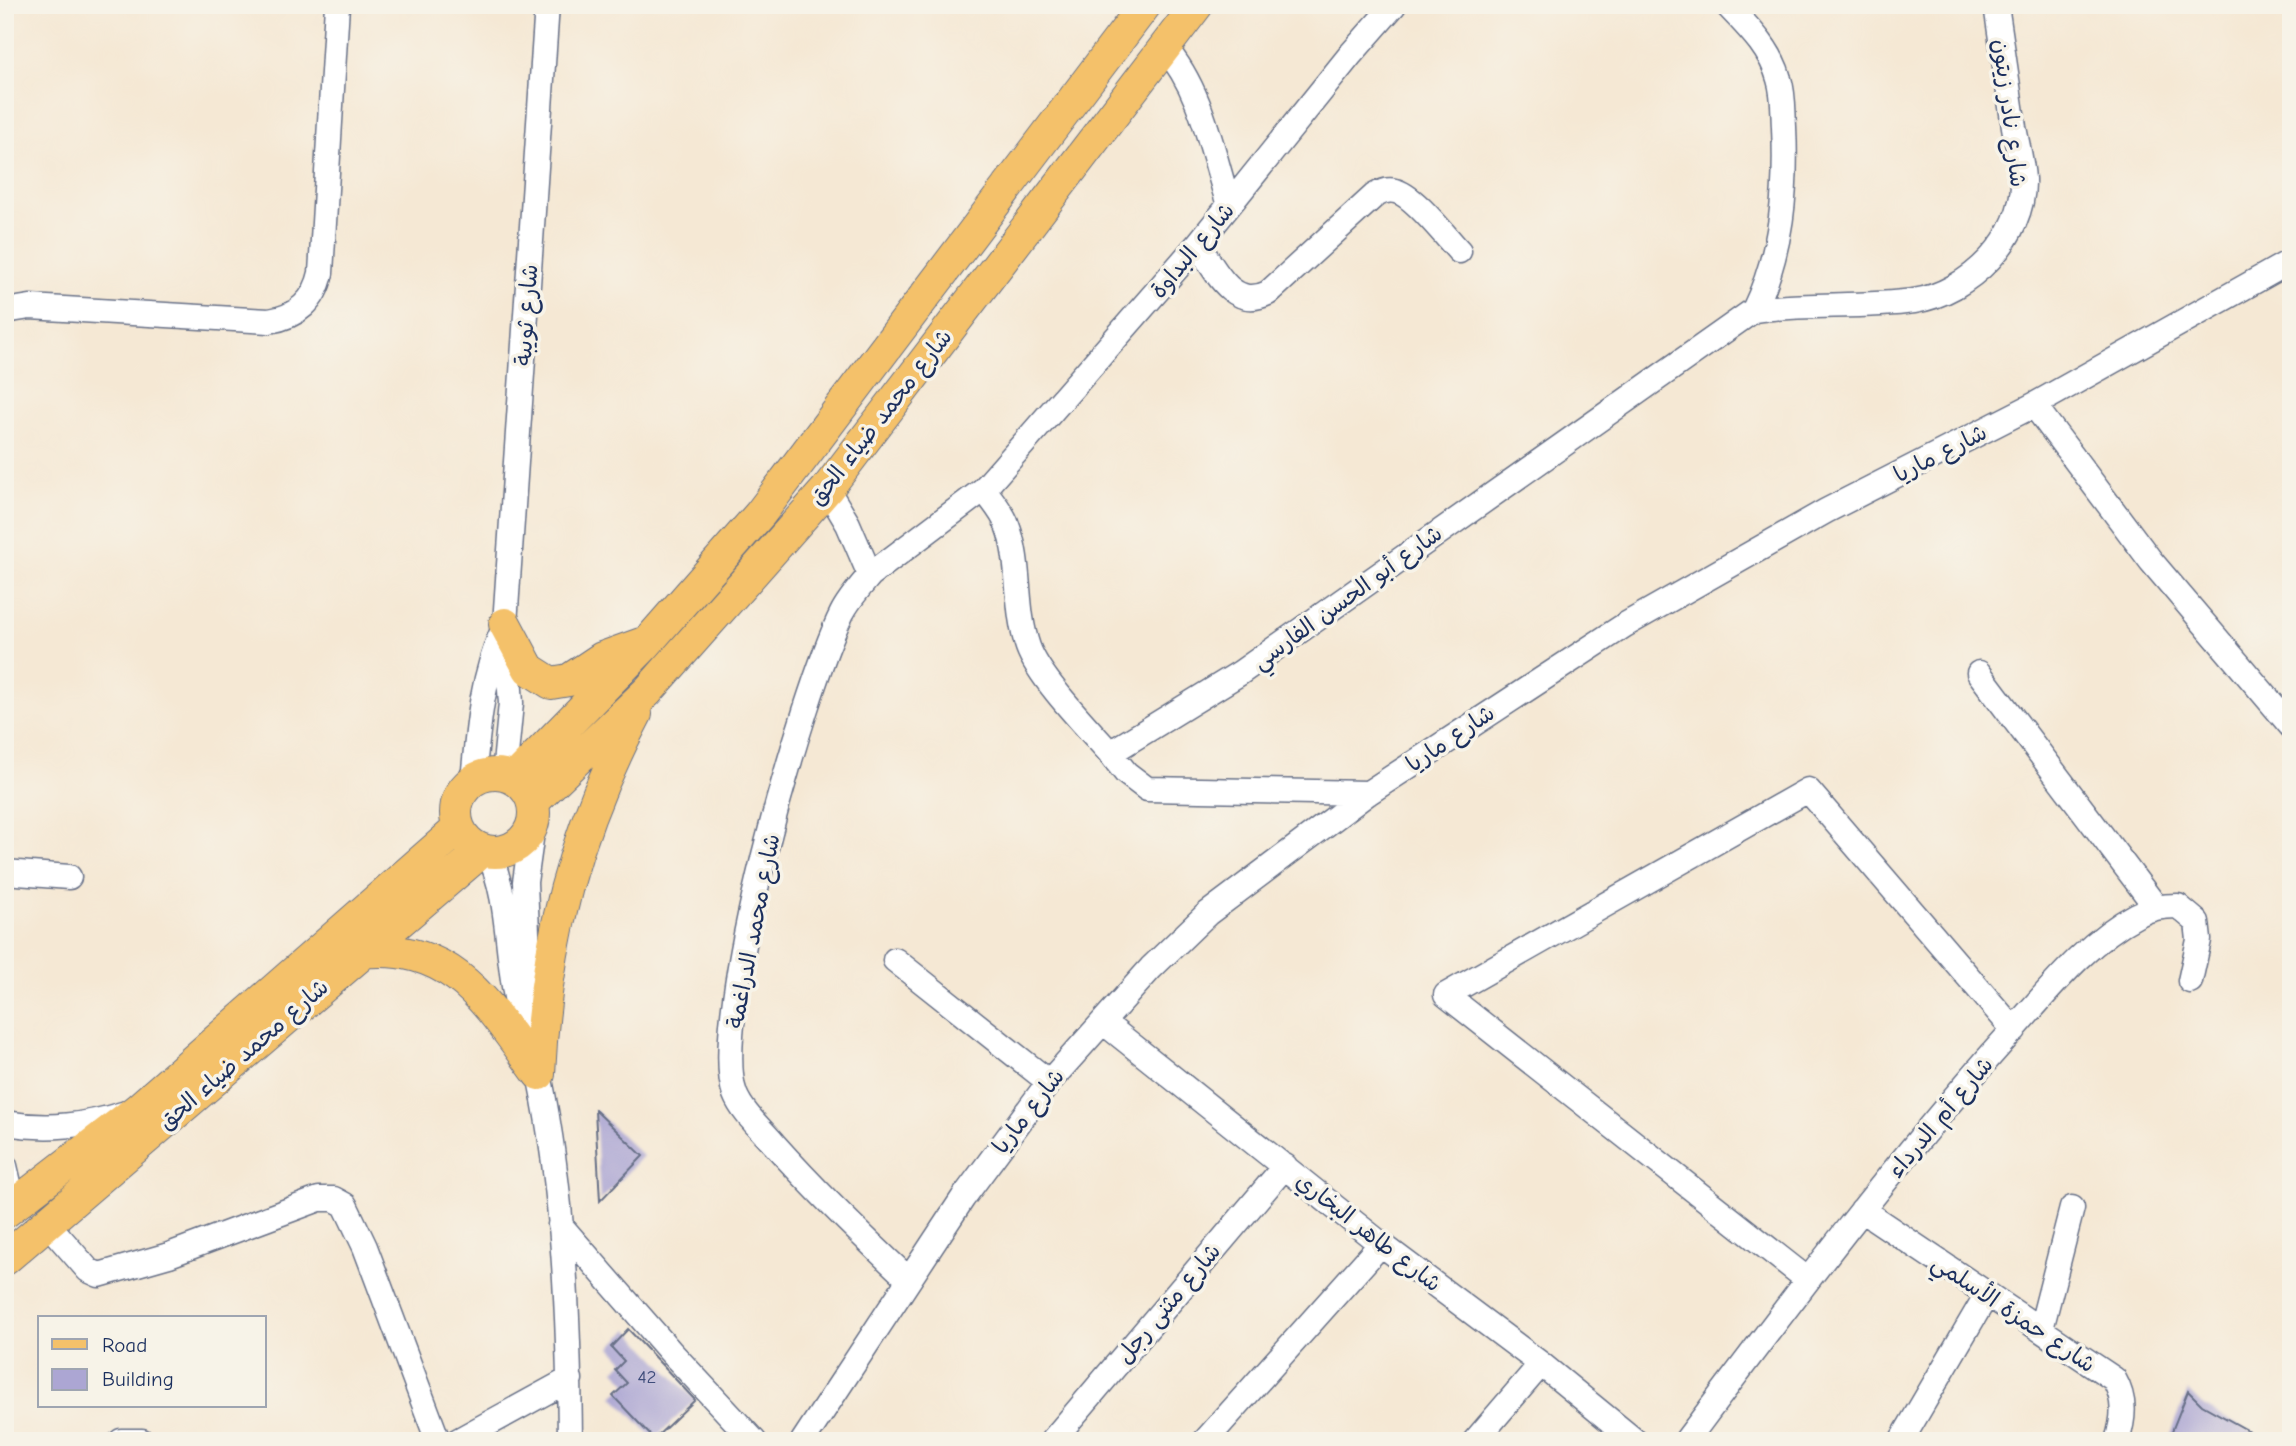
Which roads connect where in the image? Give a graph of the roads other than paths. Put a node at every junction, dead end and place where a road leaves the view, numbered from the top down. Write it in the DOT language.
graph roads {
  1 [pos="337,5"];
  2 [pos="1145,5"];
  3 [pos="1197,5"];
  4 [pos="1394,5"];
  5 [pos="1727,5"];
  6 [pos="1996,5"];
  7 [pos="549,9"];
  8 [pos="1164,47"];
  9 [pos="1229,205"];
  10 [pos="1198,244"];
  11 [pos="1459,251"];
  12 [pos="2287,266"];
  13 [pos="1754,310"];
  14 [pos="5,311"];
  15 [pos="2034,405"];
  16 [pos="827,489"];
  17 [pos="984,489"];
  18 [pos="870,575"];
  19 [pos="505,624"];
  20 [pos="646,643"];
  21 [pos="1979,673"];
  22 [pos="648,691"];
  23 [pos="2291,726"];
  24 [pos="1110,753"];
  25 [pos="511,792"];
  26 [pos="1368,793"];
  27 [pos="459,828"];
  28 [pos="485,851"];
  29 [pos="5,872"];
  30 [pos="69,877"];
  31 [pos="2156,906"];
  32 [pos="351,942"];
  33 [pos="895,960"];
  34 [pos="2190,981"];
  35 [pos="1103,1022"];
  36 [pos="527,1024"];
  37 [pos="2014,1030"];
  38 [pos="539,1074"];
  39 [pos="1049,1082"];
  40 [pos="136,1110"];
  41 [pos="5,1123"];
  42 [pos="5,1166"];
  43 [pos="1285,1166"];
  44 [pos="2072,1208"];
  45 [pos="9,1209"];
  46 [pos="1862,1210"];
  47 [pos="47,1223"];
  48 [pos="561,1225"];
  49 [pos="1381,1244"];
  50 [pos="5,1259"];
  51 [pos="908,1279"];
  52 [pos="1808,1280"];
  53 [pos="1986,1296"];
  54 [pos="2041,1329"];
  55 [pos="1541,1364"];
  56 [pos="569,1378"];
  57 [pos="121,1441"];
  58 [pos="142,1441"];
  59 [pos="438,1441"];
  60 [pos="457,1441"];
  61 [pos="570,1441"];
  62 [pos="754,1441"];
  63 [pos="803,1441"];
  64 [pos="1052,1441"];
  65 [pos="1205,1441"];
  66 [pos="1475,1441"];
  67 [pos="1635,1441"];
  68 [pos="1686,1441"];
  69 [pos="1901,1441"];
  70 [pos="2117,1441"];
  1 -- 14 [label="street"];
  2 -- 20 [label="main road, شارع محمد ضياء الحق"];
  3 -- 8 [label="main road, شارع محمد ضياء الحق"];
  4 -- 9 [label="street, شارع البداوة"];
  5 -- 13 [label="street"];
  6 -- 13 [label="street, شارع نادر زيتون"];
  7 -- 19 [label="street, شارع ثويبة"];
  8 -- 9 [label="street"];
  8 -- 16 [label="main road, شارع محمد ضياء الحق"];
  9 -- 10 [label="street, شارع البداوة"];
  10 -- 11 [label="street"];
  10 -- 17 [label="street, شارع البداوة"];
  12 -- 15 [label="street, شارع ماريا"];
  13 -- 24 [label="street, شارع أبو الحسن الفارسي"];
  15 -- 23 [label="street"];
  15 -- 26 [label="street, شارع ماريا"];
  16 -- 18 [label="street"];
  16 -- 22 [label="main road, شارع محمد ضياء الحق"];
  17 -- 18 [label="street"];
  17 -- 24 [label="street"];
  18 -- 51 [label="street, شارع محمد الدراغمة"];
  19 -- 20 [label="main road"];
  19 -- 25 [label="street, شارع ثويبة"];
  20 -- 25 [label="main road, شارع محمد ضياء الحق"];
  21 -- 31 [label="street"];
  22 -- 25 [label="main road, شارع محمد ضياء الحق"];
  22 -- 38 [label="main road"];
  24 -- 26 [label="street"];
  25 -- 27 [label="main road"];
  25 -- 28 [label="main road"];
  25 -- 36 [label="street, شارع ثويبة"];
  26 -- 35 [label="street, شارع ماريا"];
  27 -- 28 [label="main road"];
  27 -- 32 [label="main road, شارع محمد ضياء الحق"];
  28 -- 32 [label="main road, شارع محمد ضياء الحق"];
  28 -- 36 [label="street"];
  29 -- 30 [label="street"];
  31 -- 34 [label="street"];
  31 -- 37 [label="street, شارع أم الدرداء"];
  32 -- 38 [label="main road"];
  32 -- 40 [label="main road, شارع محمد ضياء الحق"];
  32 -- 47 [label="main road, شارع محمد ضياء الحق"];
  33 -- 39 [label="street"];
  35 -- 39 [label="street, شارع ماريا"];
  35 -- 43 [label="street, شارع طاهر البخاري"];
  36 -- 38 [label="street"];
  37 -- 46 [label="street, شارع أم الدرداء"];
  37 -- 52 [label="street"];
  38 -- 48 [label="street"];
  39 -- 51 [label="street, شارع ماريا"];
  40 -- 41 [label="street"];
  40 -- 45 [label="main road, شارع محمد ضياء الحق"];
  42 -- 45 [label="street"];
  43 -- 49 [label="street, شارع طاهر البخاري"];
  43 -- 64 [label="street, شارع مثنى رجل"];
  44 -- 54 [label="street"];
  46 -- 52 [label="street, شارع أم الدرداء"];
  46 -- 53 [label="street, شارع حمزة الأسلمي"];
  47 -- 50 [label="main road, شارع محمد ضياء الحق"];
  47 -- 59 [label="street"];
  48 -- 56 [label="street"];
  48 -- 62 [label="street"];
  49 -- 55 [label="street, شارع طاهر البخاري"];
  49 -- 65 [label="street"];
  51 -- 63 [label="street, شارع ماريا"];
  52 -- 68 [label="street, شارع أم الدرداء"];
  53 -- 54 [label="street, شارع حمزة الأسلمي"];
  53 -- 69 [label="street"];
  54 -- 70 [label="street, شارع حمزة الأسلمي"];
  55 -- 66 [label="street"];
  55 -- 67 [label="street, شارع طاهر البخاري"];
  56 -- 60 [label="street"];
  56 -- 61 [label="street"];
  57 -- 58 [label="street"];
}
